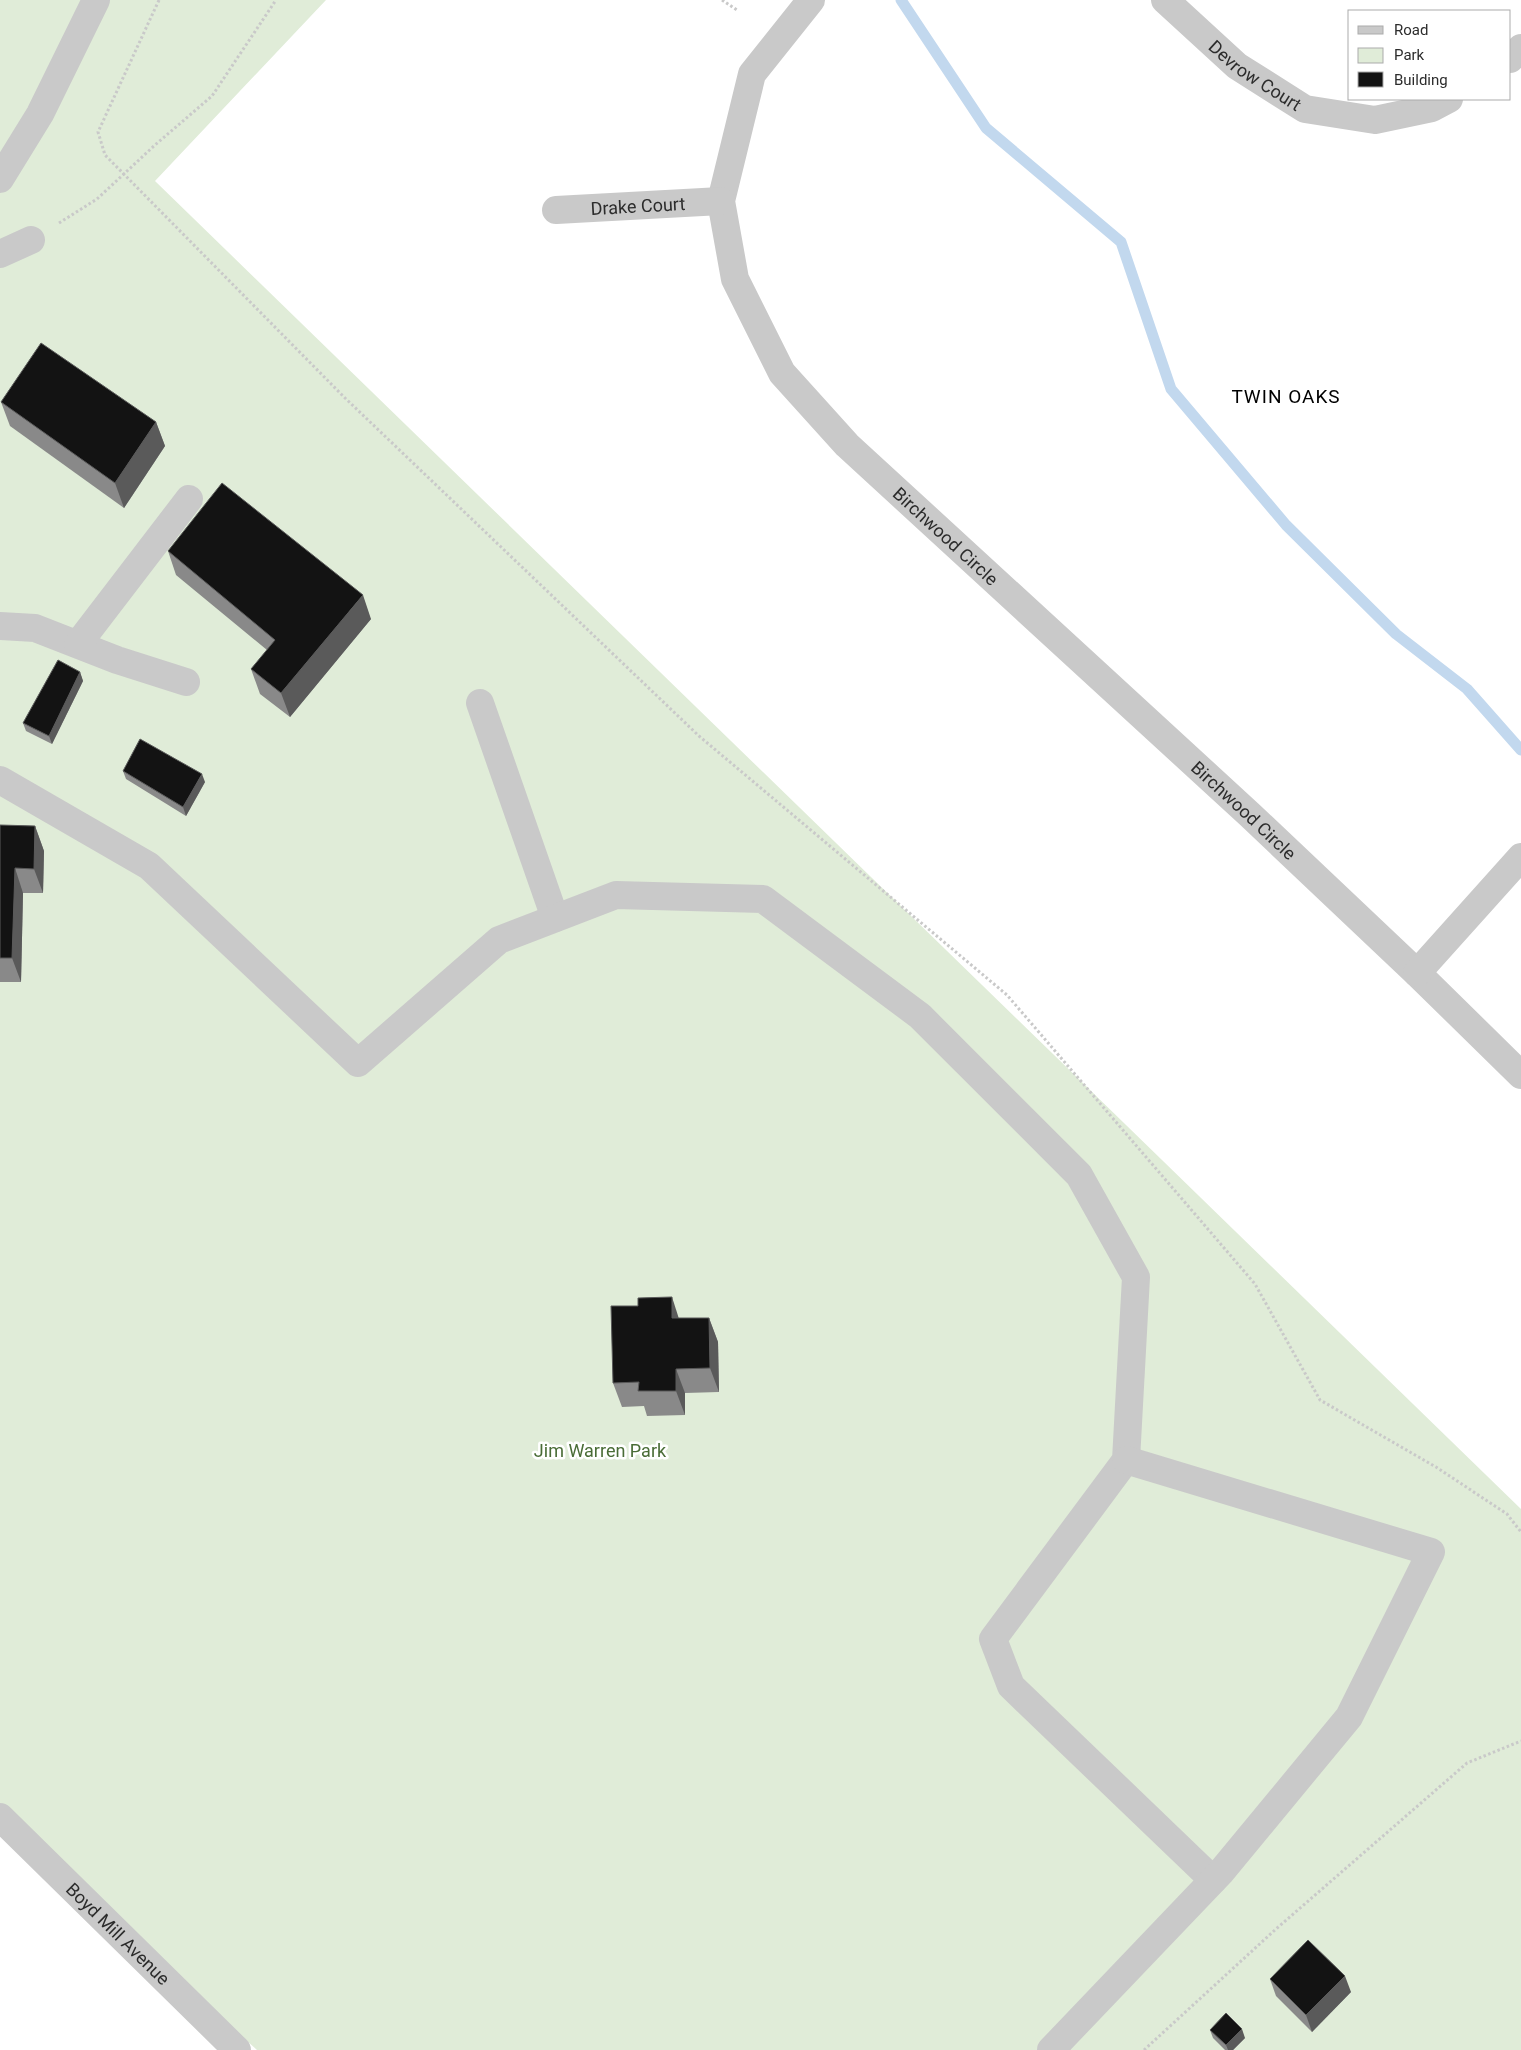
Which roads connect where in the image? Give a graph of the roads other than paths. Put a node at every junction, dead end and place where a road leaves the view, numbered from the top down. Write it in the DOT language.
graph roads {
  1 [pos="96,0"];
  2 [pos="811,0"];
  3 [pos="1165,0"];
  4 [pos="1521,48"];
  5 [pos="1511,58"];
  6 [pos="1447,100"];
  7 [pos="0,179"];
  8 [pos="720,201"];
  9 [pos="556,210"];
  10 [pos="31,240"];
  11 [pos="0,254"];
  12 [pos="189,499"];
  13 [pos="0,626"];
  14 [pos="78,644"];
  15 [pos="186,682"];
  16 [pos="480,702"];
  17 [pos="0,780"];
  18 [pos="1521,857"];
  19 [pos="555,918"];
  20 [pos="1417,972"];
  21 [pos="1521,1075"];
  22 [pos="1126,1460"];
  23 [pos="0,1817"];
  24 [pos="1213,1880"];
  25 [pos="237,2050"];
  26 [pos="1051,2050"];
  1 -- 7 [label="street"];
  2 -- 8 [label="street, Birchwood Circle"];
  3 -- 6 [label="street, Devrow Court"];
  4 -- 5 [label="street"];
  8 -- 9 [label="street, Drake Court"];
  8 -- 20 [label="street, Birchwood Circle"];
  10 -- 11 [label="street"];
  12 -- 14 [label="street"];
  13 -- 14 [label="street"];
  14 -- 15 [label="street"];
  16 -- 19 [label="street"];
  17 -- 19 [label="street"];
  18 -- 20 [label="street"];
  19 -- 22 [label="street"];
  20 -- 21 [label="street, Birchwood Circle"];
  22 -- 24 [label="street"];
  22 -- 24 [label="street"];
  23 -- 25 [label="street, Boyd Mill Avenue"];
  24 -- 26 [label="street"];
}
